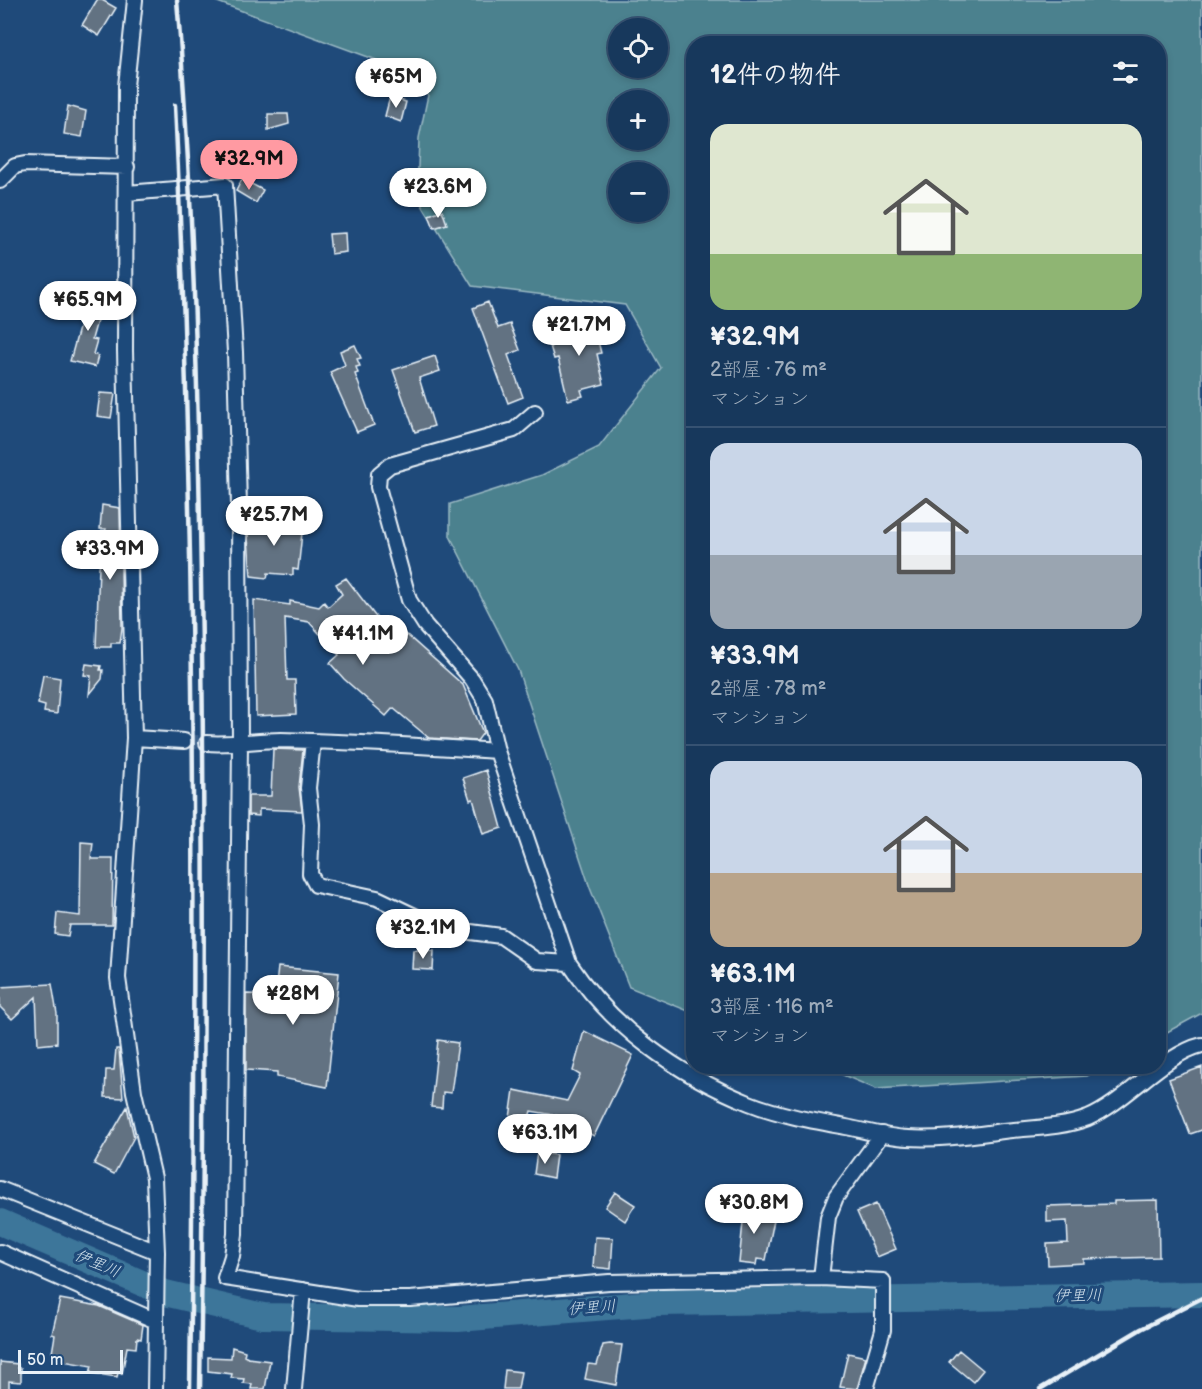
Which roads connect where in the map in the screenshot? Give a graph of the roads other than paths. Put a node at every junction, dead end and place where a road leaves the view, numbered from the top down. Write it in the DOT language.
graph roads {
  1 [pos="135,0"];
  2 [pos="127,167"];
  3 [pos="0,180"];
  4 [pos="127,194"];
  5 [pos="535,412"];
  6 [pos="134,738"];
  7 [pos="184,741"];
  8 [pos="313,741"];
  9 [pos="207,743"];
  10 [pos="240,744"];
  11 [pos="497,751"];
  12 [pos="569,963"];
  13 [pos="1202,1045"];
  14 [pos="1166,1065"];
  15 [pos="686,1071"];
  16 [pos="691,1074"];
  17 [pos="1155,1074"];
  18 [pos="882,1134"];
  19 [pos="0,1189"];
  20 [pos="0,1252"];
  21 [pos="157,1252"];
  22 [pos="821,1278"];
  23 [pos="303,1291"];
  24 [pos="156,1321"];
  25 [pos="155,1389"];
  26 [pos="294,1389"];
  27 [pos="866,1389"];
  1 -- 2 [label="street"];
  2 -- 3 [label="street"];
  2 -- 4 [label="street"];
  4 -- 6 [label="street"];
  4 -- 10 [label="street"];
  5 -- 11 [label="street"];
  6 -- 7 [label="street"];
  6 -- 21 [label="street"];
  8 -- 10 [label="street"];
  8 -- 11 [label="street"];
  8 -- 12 [label="street"];
  9 -- 10 [label="street"];
  10 -- 23 [label="street"];
  11 -- 12 [label="street"];
  12 -- 15 [label="street"];
  13 -- 14 [label="street"];
  16 -- 18 [label="street"];
  17 -- 18 [label="street"];
  18 -- 22 [label="street"];
  19 -- 21 [label="street"];
  20 -- 24 [label="street"];
  21 -- 24 [label="street"];
  22 -- 23 [label="street"];
  22 -- 27 [label="street"];
  23 -- 26 [label="street"];
  24 -- 25 [label="street"];
}
